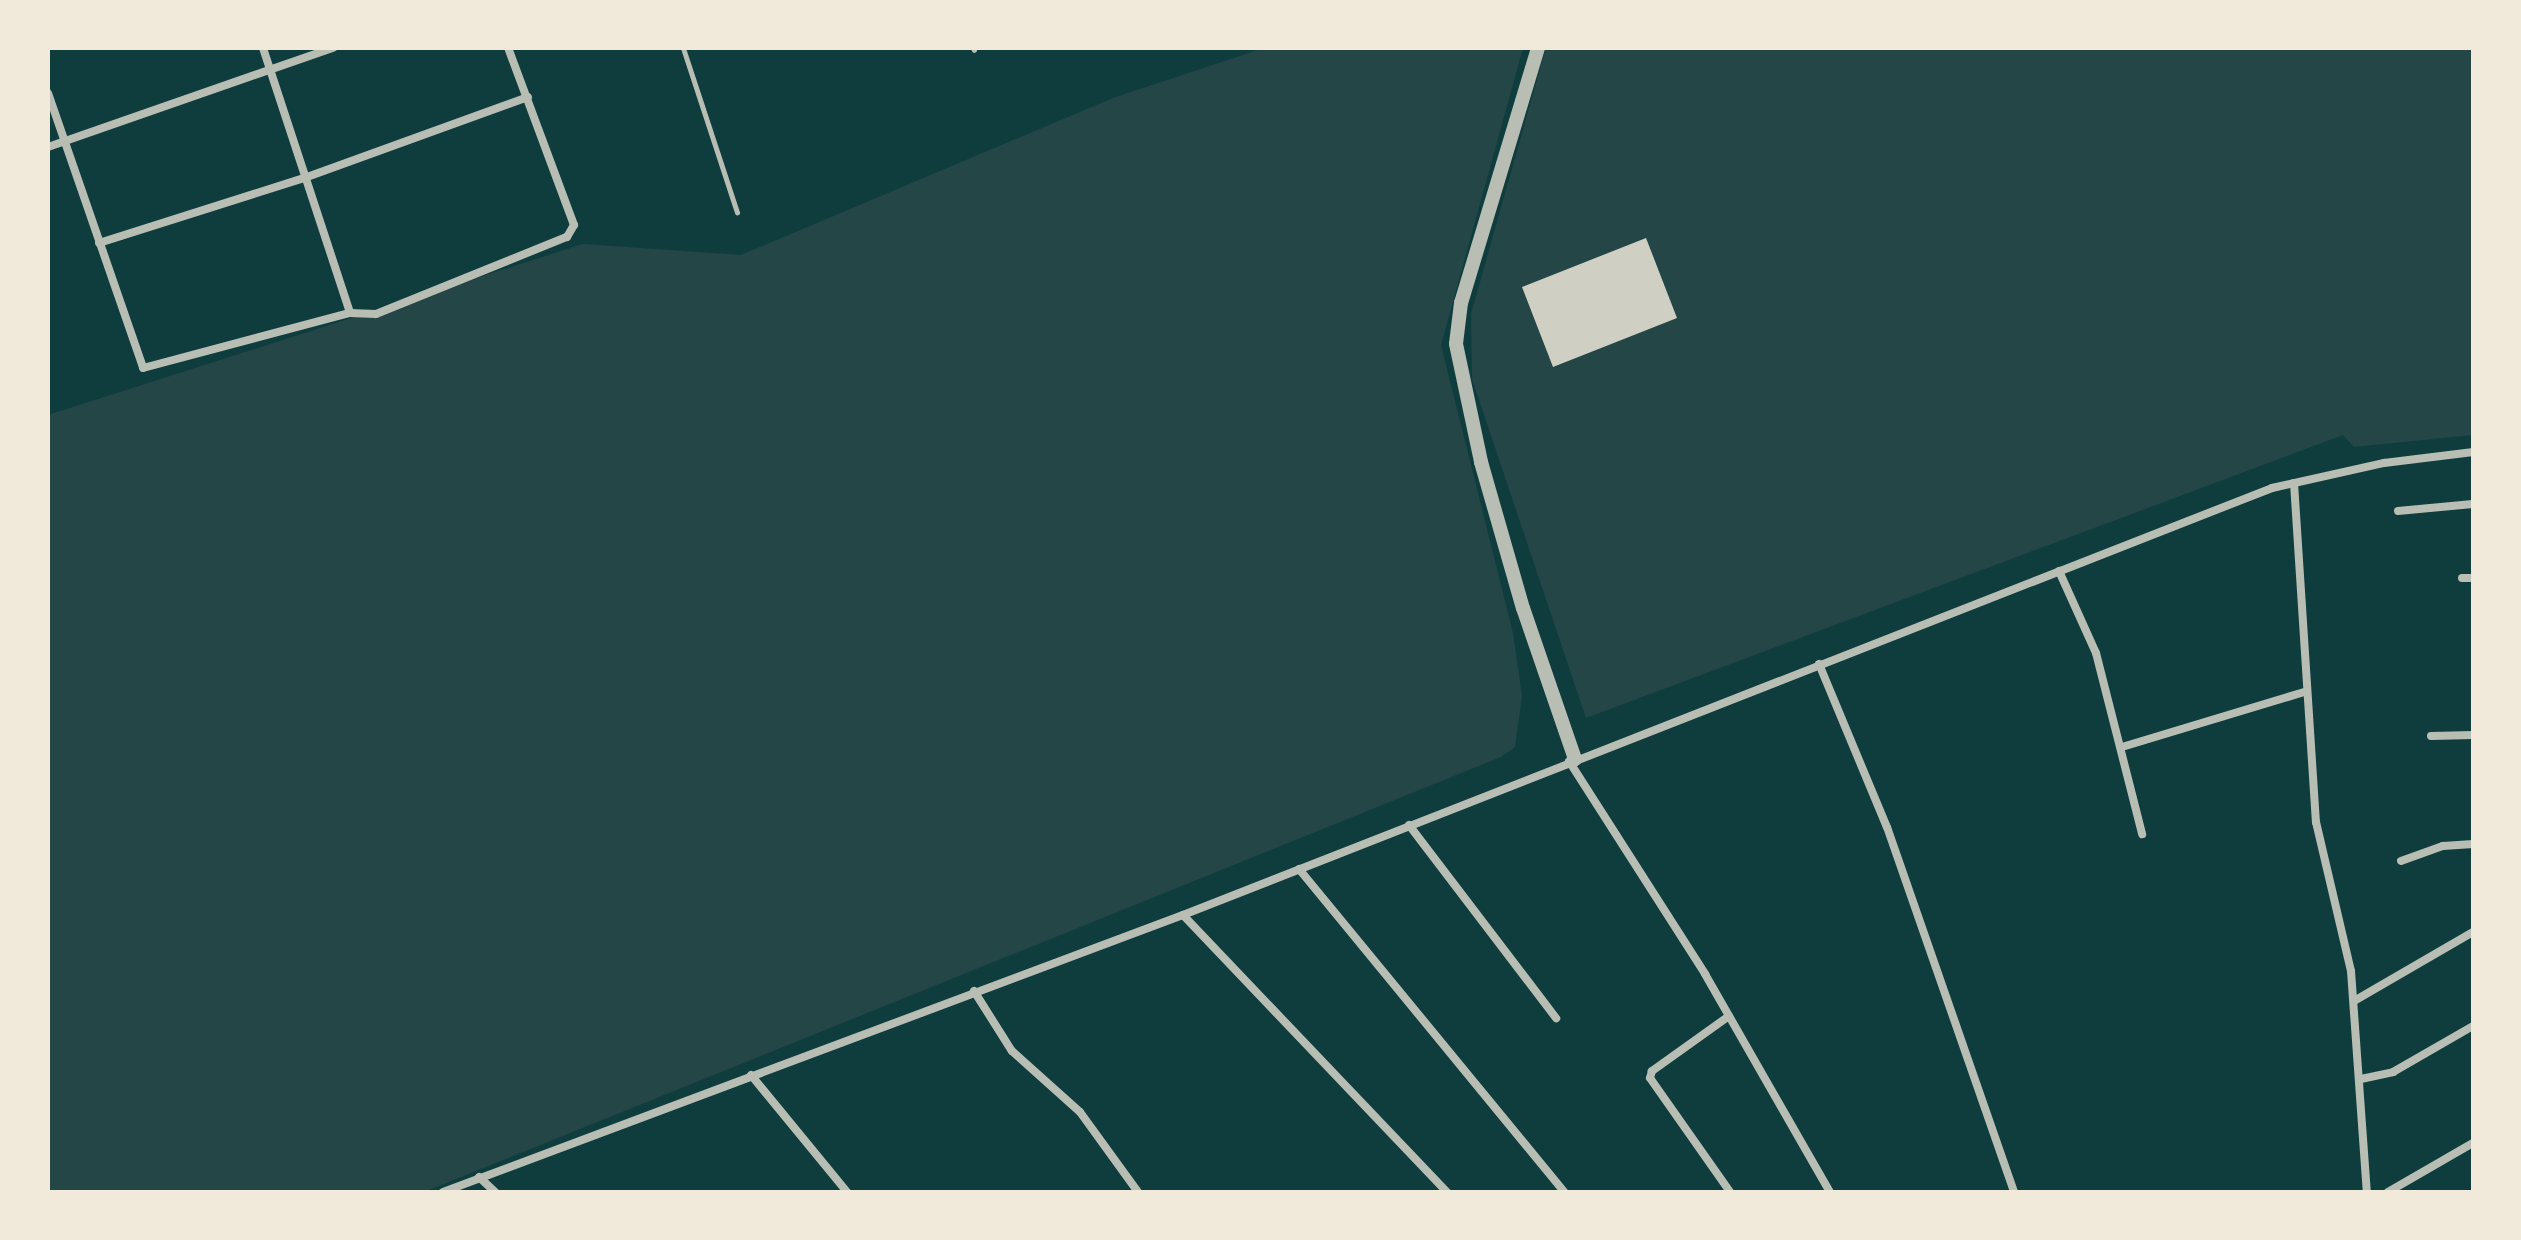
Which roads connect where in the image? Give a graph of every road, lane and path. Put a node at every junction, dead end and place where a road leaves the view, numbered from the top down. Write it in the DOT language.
graph roads {
  1 [pos="263,48"];
  2 [pos="333,48"];
  3 [pos="508,48"];
  4 [pos="683,48"];
  5 [pos="1538,48"];
  6 [pos="270,67"];
  7 [pos="48,93"];
  8 [pos="528,97"];
  9 [pos="64,142"];
  10 [pos="48,147"];
  11 [pos="307,177"];
  12 [pos="737,212"];
  13 [pos="99,243"];
  14 [pos="350,313"];
  15 [pos="2473,452"];
  16 [pos="2294,483"];
  17 [pos="2473,504"];
  18 [pos="2398,511"];
  19 [pos="2059,571"];
  20 [pos="2462,578"];
  21 [pos="2473,578"];
  22 [pos="1819,664"];
  23 [pos="2307,691"];
  24 [pos="2473,735"];
  25 [pos="2431,736"];
  26 [pos="2122,747"];
  27 [pos="1572,760"];
  28 [pos="1409,825"];
  29 [pos="2142,834"];
  30 [pos="2473,844"];
  31 [pos="2401,861"];
  32 [pos="1299,869"];
  33 [pos="1183,915"];
  34 [pos="2473,932"];
  35 [pos="974,991"];
  36 [pos="2354,1001"];
  37 [pos="1729,1016"];
  38 [pos="1556,1018"];
  39 [pos="2473,1026"];
  40 [pos="751,1075"];
  41 [pos="2361,1079"];
  42 [pos="2473,1143"];
  43 [pos="479,1177"];
  44 [pos="443,1192"];
  45 [pos="495,1192"];
  46 [pos="847,1192"];
  47 [pos="1138,1192"];
  48 [pos="1447,1192"];
  49 [pos="1564,1192"];
  50 [pos="1730,1192"];
  51 [pos="1830,1192"];
  52 [pos="2014,1192"];
  53 [pos="2367,1192"];
  54 [pos="2388,1192"];
  1 -- 6 [label="street"];
  2 -- 6 [label="street"];
  3 -- 8 [label="street"];
  4 -- 12 [label="lane"];
  5 -- 27 [label="street"];
  6 -- 9 [label="street"];
  6 -- 11 [label="street"];
  7 -- 9 [label="street"];
  8 -- 11 [label="street"];
  8 -- 14 [label="street"];
  9 -- 10 [label="street"];
  9 -- 13 [label="street"];
  11 -- 13 [label="street"];
  11 -- 14 [label="street"];
  13 -- 14 [label="street"];
  15 -- 16 [label="street"];
  16 -- 19 [label="street"];
  16 -- 23 [label="street"];
  17 -- 18 [label="street"];
  19 -- 22 [label="street"];
  19 -- 26 [label="street"];
  20 -- 21 [label="street"];
  22 -- 27 [label="street"];
  22 -- 52 [label="street"];
  23 -- 26 [label="street"];
  23 -- 36 [label="street"];
  24 -- 25 [label="street"];
  26 -- 29 [label="street"];
  27 -- 28 [label="street"];
  27 -- 37 [label="street"];
  28 -- 32 [label="street"];
  28 -- 38 [label="street"];
  30 -- 31 [label="street"];
  32 -- 33 [label="street"];
  32 -- 49 [label="street"];
  33 -- 35 [label="street"];
  33 -- 48 [label="street"];
  34 -- 36 [label="street"];
  35 -- 40 [label="street"];
  35 -- 47 [label="street"];
  36 -- 41 [label="street"];
  37 -- 50 [label="street"];
  37 -- 51 [label="street"];
  39 -- 41 [label="street"];
  40 -- 43 [label="street"];
  40 -- 46 [label="street"];
  41 -- 53 [label="street"];
  42 -- 54 [label="street"];
  43 -- 44 [label="street"];
  43 -- 45 [label="street"];
}
